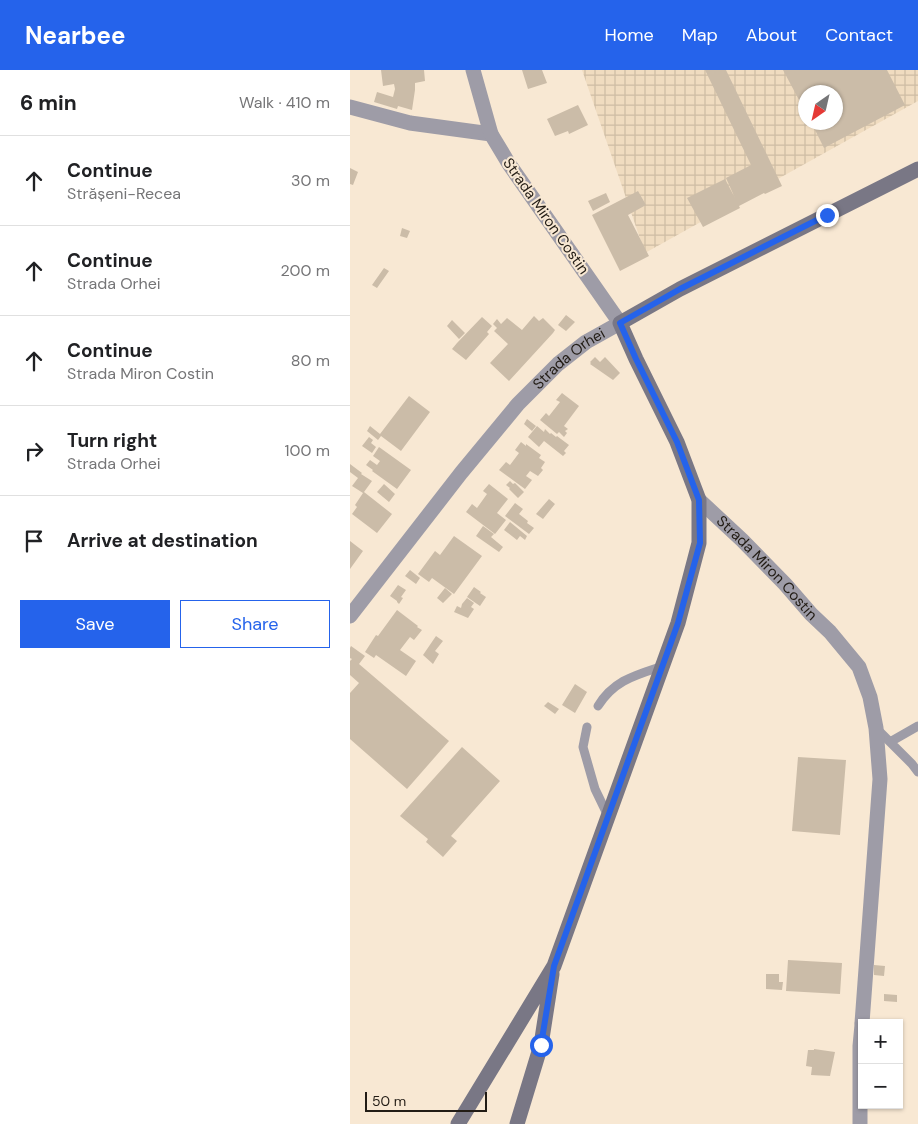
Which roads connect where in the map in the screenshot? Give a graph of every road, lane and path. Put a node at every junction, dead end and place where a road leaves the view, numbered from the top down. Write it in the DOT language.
graph roads {
  1 [pos="473,70"];
  2 [pos="350,107"];
  3 [pos="491,134"];
  4 [pos="918,169"];
  5 [pos="620,323"];
  6 [pos="699,500"];
  7 [pos="350,616"];
  8 [pos="663,666"];
  9 [pos="598,706"];
  10 [pos="918,726"];
  11 [pos="587,727"];
  12 [pos="876,728"];
  13 [pos="890,742"];
  14 [pos="918,772"];
  15 [pos="608,816"];
  16 [pos="554,966"];
  17 [pos="862,1019"];
  18 [pos="860,1064"];
  19 [pos="458,1124"];
  20 [pos="517,1124"];
  21 [pos="860,1124"];
  1 -- 3 [label="street, Strada Miron Costin"];
  2 -- 3 [label="street"];
  3 -- 5 [label="street, Strada Miron Costin"];
  4 -- 5 [label="main road, Strada Orhei"];
  5 -- 6 [label="main road, Strada Miron Costin"];
  5 -- 7 [label="street, Strada Orhei"];
  6 -- 8 [label="main road"];
  6 -- 12 [label="street, Strada Miron Costin"];
  8 -- 9 [label="lane"];
  8 -- 15 [label="main road"];
  10 -- 13 [label="lane"];
  11 -- 15 [label="lane"];
  12 -- 13 [label="lane"];
  12 -- 17 [label="street, Strada Miron Costin"];
  13 -- 14 [label="lane"];
  15 -- 16 [label="main road"];
  16 -- 19 [label="main road"];
  16 -- 20 [label="main road"];
  18 -- 21 [label="street, Strada Miron Costin"];
}
